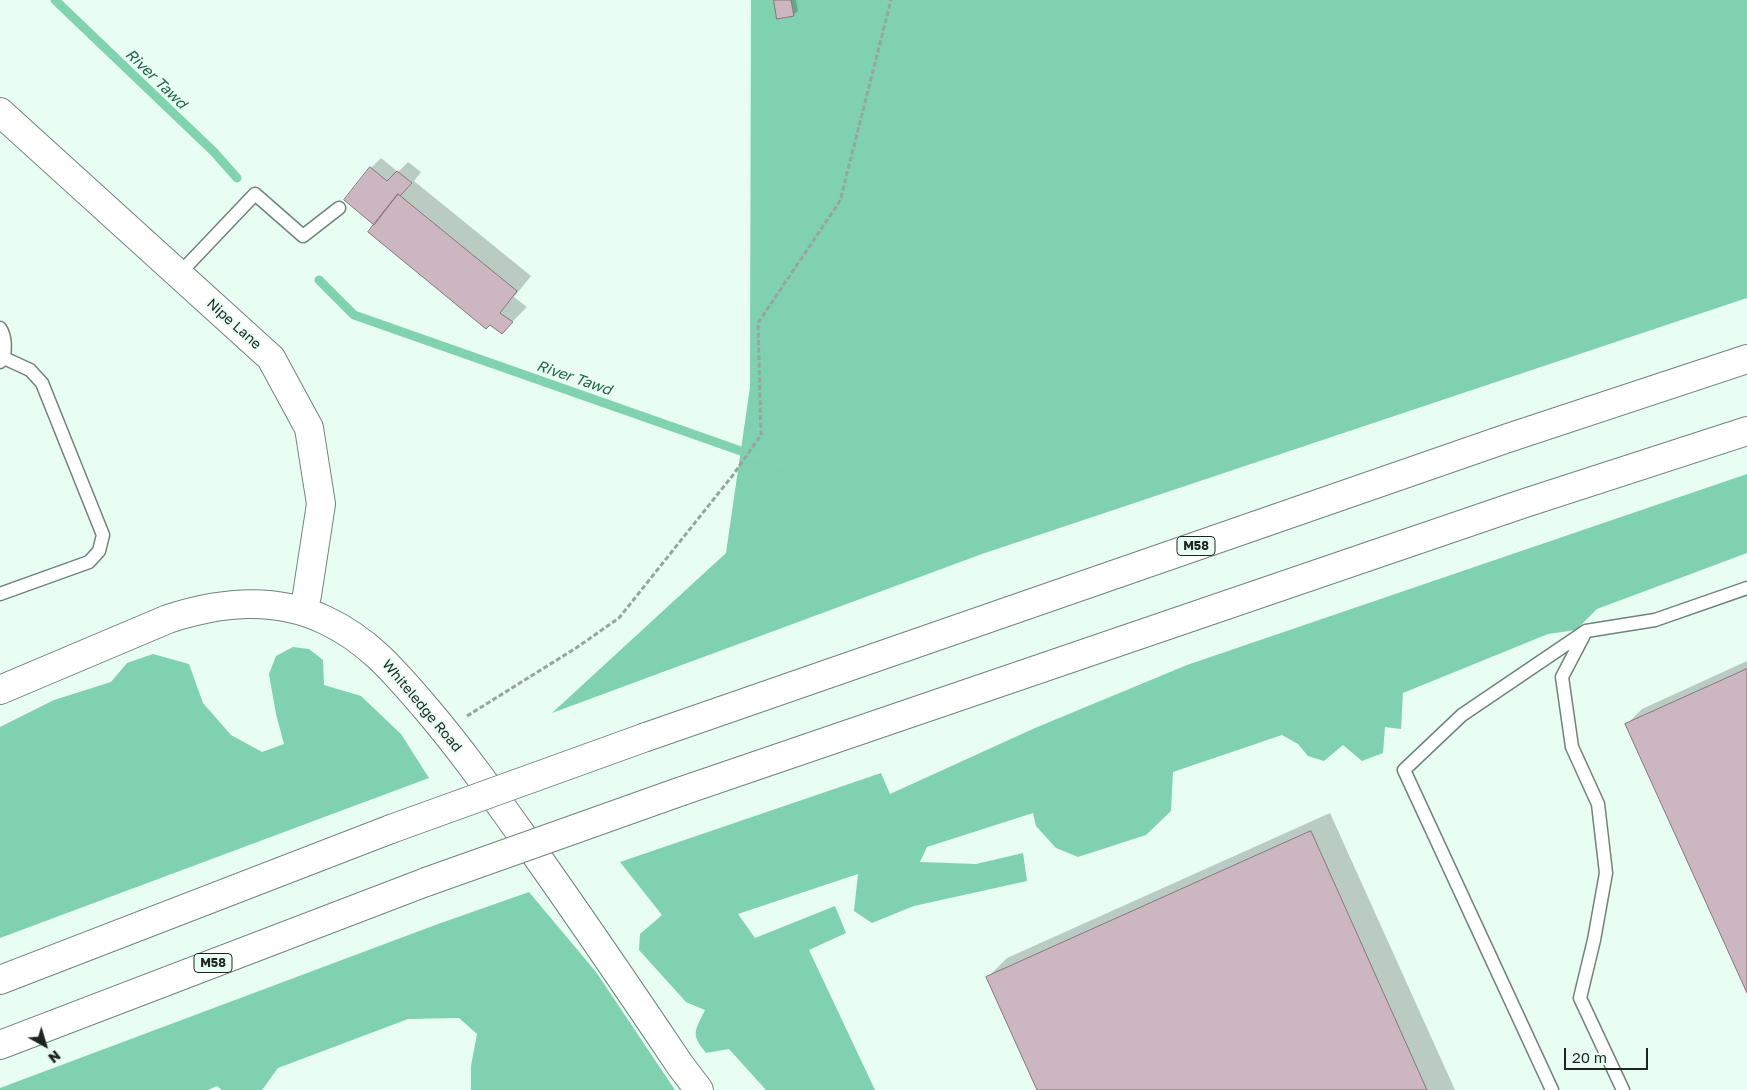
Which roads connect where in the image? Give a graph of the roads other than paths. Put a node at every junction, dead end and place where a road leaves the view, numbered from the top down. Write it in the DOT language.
graph roads {
  1 [pos="0,112"];
  2 [pos="339,208"];
  3 [pos="179,274"];
  4 [pos="0,328"];
  5 [pos="1747,359"];
  6 [pos="2,360"];
  7 [pos="1747,431"];
  8 [pos="1747,588"];
  9 [pos="0,594"];
  10 [pos="302,611"];
  11 [pos="1586,631"];
  12 [pos="0,690"];
  13 [pos="0,980"];
  14 [pos="0,1044"];
  15 [pos="700,1090"];
  16 [pos="1552,1090"];
  17 [pos="1623,1090"];
  1 -- 3 [label="main road, Nipe Lane"];
  2 -- 3 [label="lane"];
  3 -- 10 [label="main road, Nipe Lane"];
  4 -- 6 [label="lane"];
  5 -- 13 [label="main road, M58, bridge"];
  6 -- 9 [label="lane"];
  7 -- 14 [label="main road, M58, bridge"];
  8 -- 11 [label="lane"];
  10 -- 12 [label="main road, Whiteledge Road"];
  10 -- 15 [label="main road, Whiteledge Road"];
  11 -- 16 [label="lane"];
  11 -- 17 [label="lane"];
}
